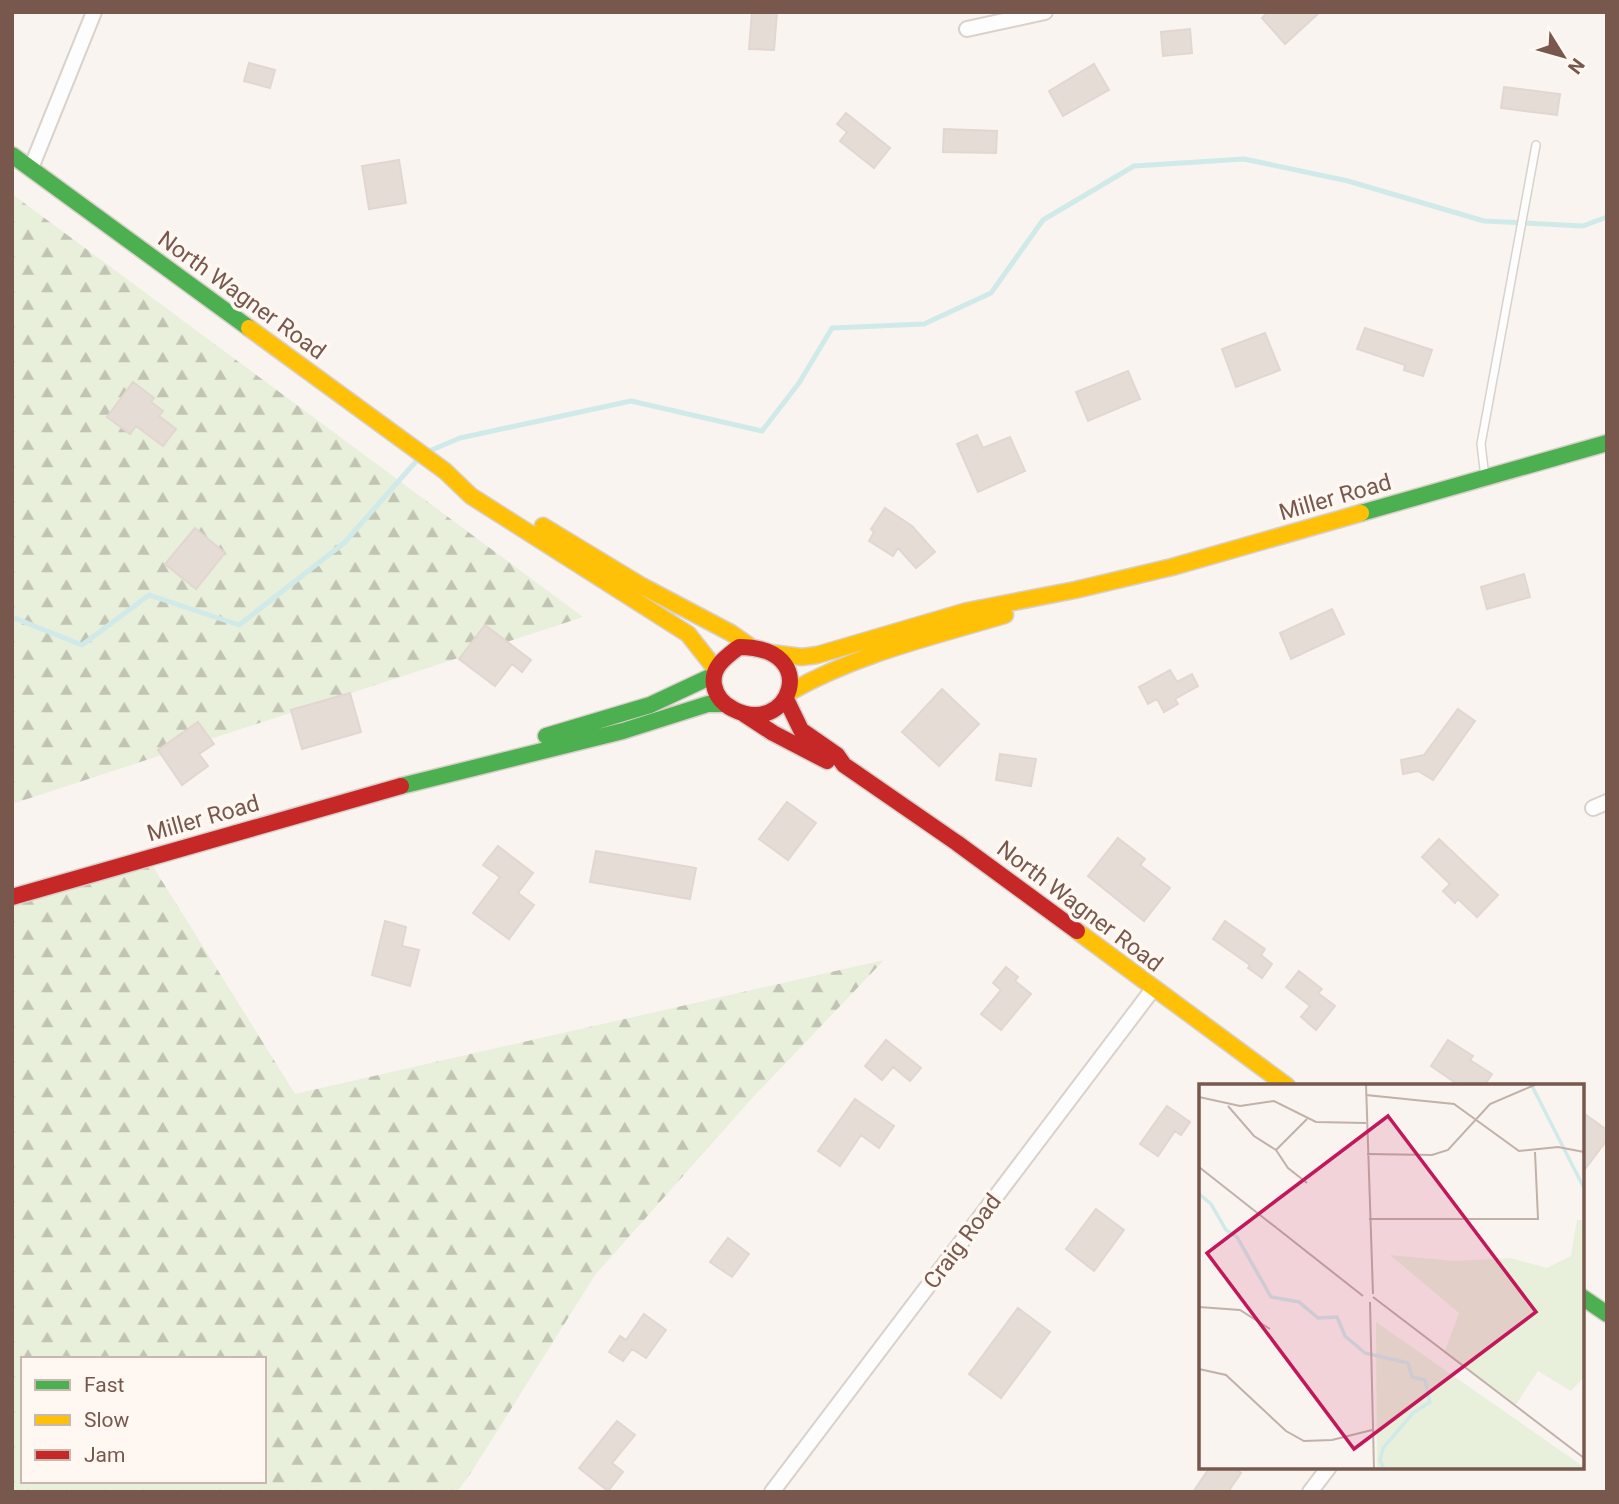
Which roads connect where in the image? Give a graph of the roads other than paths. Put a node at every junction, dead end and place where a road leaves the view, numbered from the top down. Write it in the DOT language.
graph roads {
  1 [pos="94,12"];
  2 [pos="1045,12"];
  3 [pos="967,29"];
  4 [pos="1536,145"];
  5 [pos="12,155"];
  6 [pos="32,168"];
  7 [pos="1607,443"];
  8 [pos="439,467"];
  9 [pos="1485,478"];
  10 [pos="1075,590"];
  11 [pos="751,647"];
  12 [pos="771,653"];
  13 [pos="713,672"];
  14 [pos="788,695"];
  15 [pos="724,704"];
  16 [pos="744,714"];
  17 [pos="844,765"];
  18 [pos="406,784"];
  19 [pos="12,897"];
  20 [pos="1153,989"];
  21 [pos="1284,1084"];
  22 [pos="1584,1298"];
  23 [pos="1607,1314"];
  24 [pos="1327,1469"];
  25 [pos="772,1492"];
  26 [pos="1310,1492"];
  1 -- 6 [label="street"];
  2 -- 3 [label="street"];
  4 -- 9 [label="lane"];
  5 -- 6 [label="main road, North Wagner Road"];
  6 -- 8 [label="main road, North Wagner Road"];
  7 -- 9 [label="main road, Miller Road"];
  8 -- 11 [label="main road, North Wagner Road"];
  8 -- 13 [label="main road, North Wagner Road"];
  9 -- 10 [label="main road, Miller Road"];
  10 -- 12 [label="main road, Miller Road"];
  10 -- 14 [label="main road, Miller Road"];
  11 -- 12 [label="main road"];
  11 -- 13 [label="main road"];
  12 -- 14 [label="main road"];
  13 -- 15 [label="main road"];
  13 -- 18 [label="main road, Miller Road"];
  14 -- 16 [label="main road"];
  14 -- 17 [label="main road, North Wagner Road"];
  15 -- 16 [label="main road"];
  15 -- 18 [label="main road, Miller Road"];
  16 -- 17 [label="main road, North Wagner Road"];
  17 -- 20 [label="main road, North Wagner Road"];
  18 -- 19 [label="main road, Miller Road"];
  20 -- 21 [label="main road, North Wagner Road"];
  20 -- 25 [label="street, Craig Road"];
  22 -- 23 [label="main road"];
  24 -- 26 [label="street"];
}
